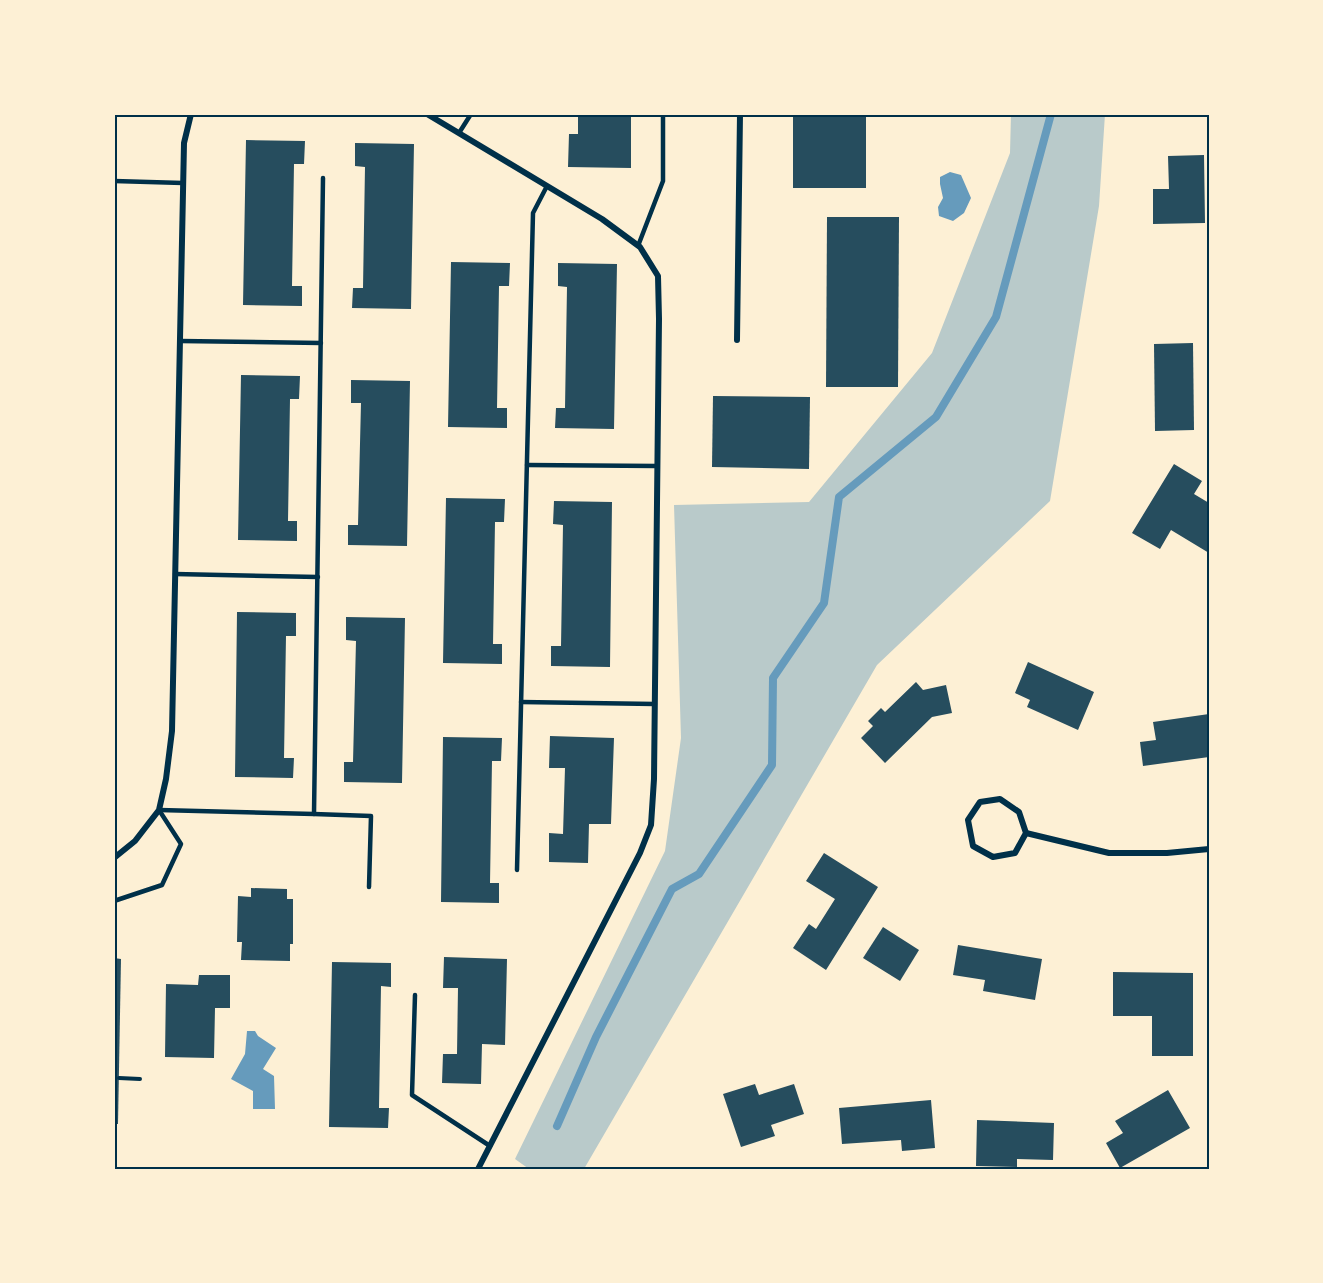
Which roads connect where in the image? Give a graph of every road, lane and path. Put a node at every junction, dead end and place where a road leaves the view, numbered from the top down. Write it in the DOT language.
graph roads {
  1 [pos="191,114"];
  2 [pos="427,114"];
  3 [pos="471,114"];
  4 [pos="663,114"];
  5 [pos="740,114"];
  6 [pos="459,134"];
  7 [pos="323,178"];
  8 [pos="114,181"];
  9 [pos="183,183"];
  10 [pos="548,186"];
  11 [pos="638,246"];
  12 [pos="737,340"];
  13 [pos="180,341"];
  14 [pos="321,343"];
  15 [pos="527,465"];
  16 [pos="657,466"];
  17 [pos="175,574"];
  18 [pos="318,577"];
  19 [pos="521,702"];
  20 [pos="655,704"];
  21 [pos="159,810"];
  22 [pos="314,814"];
  23 [pos="1026,833"];
  24 [pos="1209,849"];
  25 [pos="114,858"];
  26 [pos="517,870"];
  27 [pos="369,887"];
  28 [pos="114,902"];
  29 [pos="415,995"];
  30 [pos="118,1078"];
  31 [pos="140,1079"];
  32 [pos="490,1146"];
  33 [pos="478,1169"];
  1 -- 9 [label="street"];
  2 -- 6 [label="street"];
  3 -- 6 [label="lane"];
  4 -- 11 [label="lane"];
  5 -- 12 [label="street"];
  6 -- 10 [label="street"];
  7 -- 14 [label="lane"];
  8 -- 9 [label="lane"];
  9 -- 13 [label="street"];
  10 -- 11 [label="street"];
  10 -- 15 [label="lane"];
  11 -- 16 [label="street"];
  13 -- 14 [label="lane"];
  13 -- 17 [label="street"];
  14 -- 18 [label="lane"];
  15 -- 16 [label="lane"];
  15 -- 19 [label="lane"];
  16 -- 20 [label="street"];
  17 -- 18 [label="lane"];
  17 -- 21 [label="street"];
  18 -- 22 [label="lane"];
  19 -- 20 [label="lane"];
  19 -- 26 [label="lane"];
  20 -- 32 [label="street"];
  21 -- 22 [label="lane"];
  21 -- 25 [label="street"];
  21 -- 28 [label="lane"];
  22 -- 27 [label="lane"];
  23 -- 23 [label="street"];
  23 -- 24 [label="street"];
  29 -- 32 [label="lane"];
  30 -- 31 [label="path"];
  32 -- 33 [label="street"];
}
